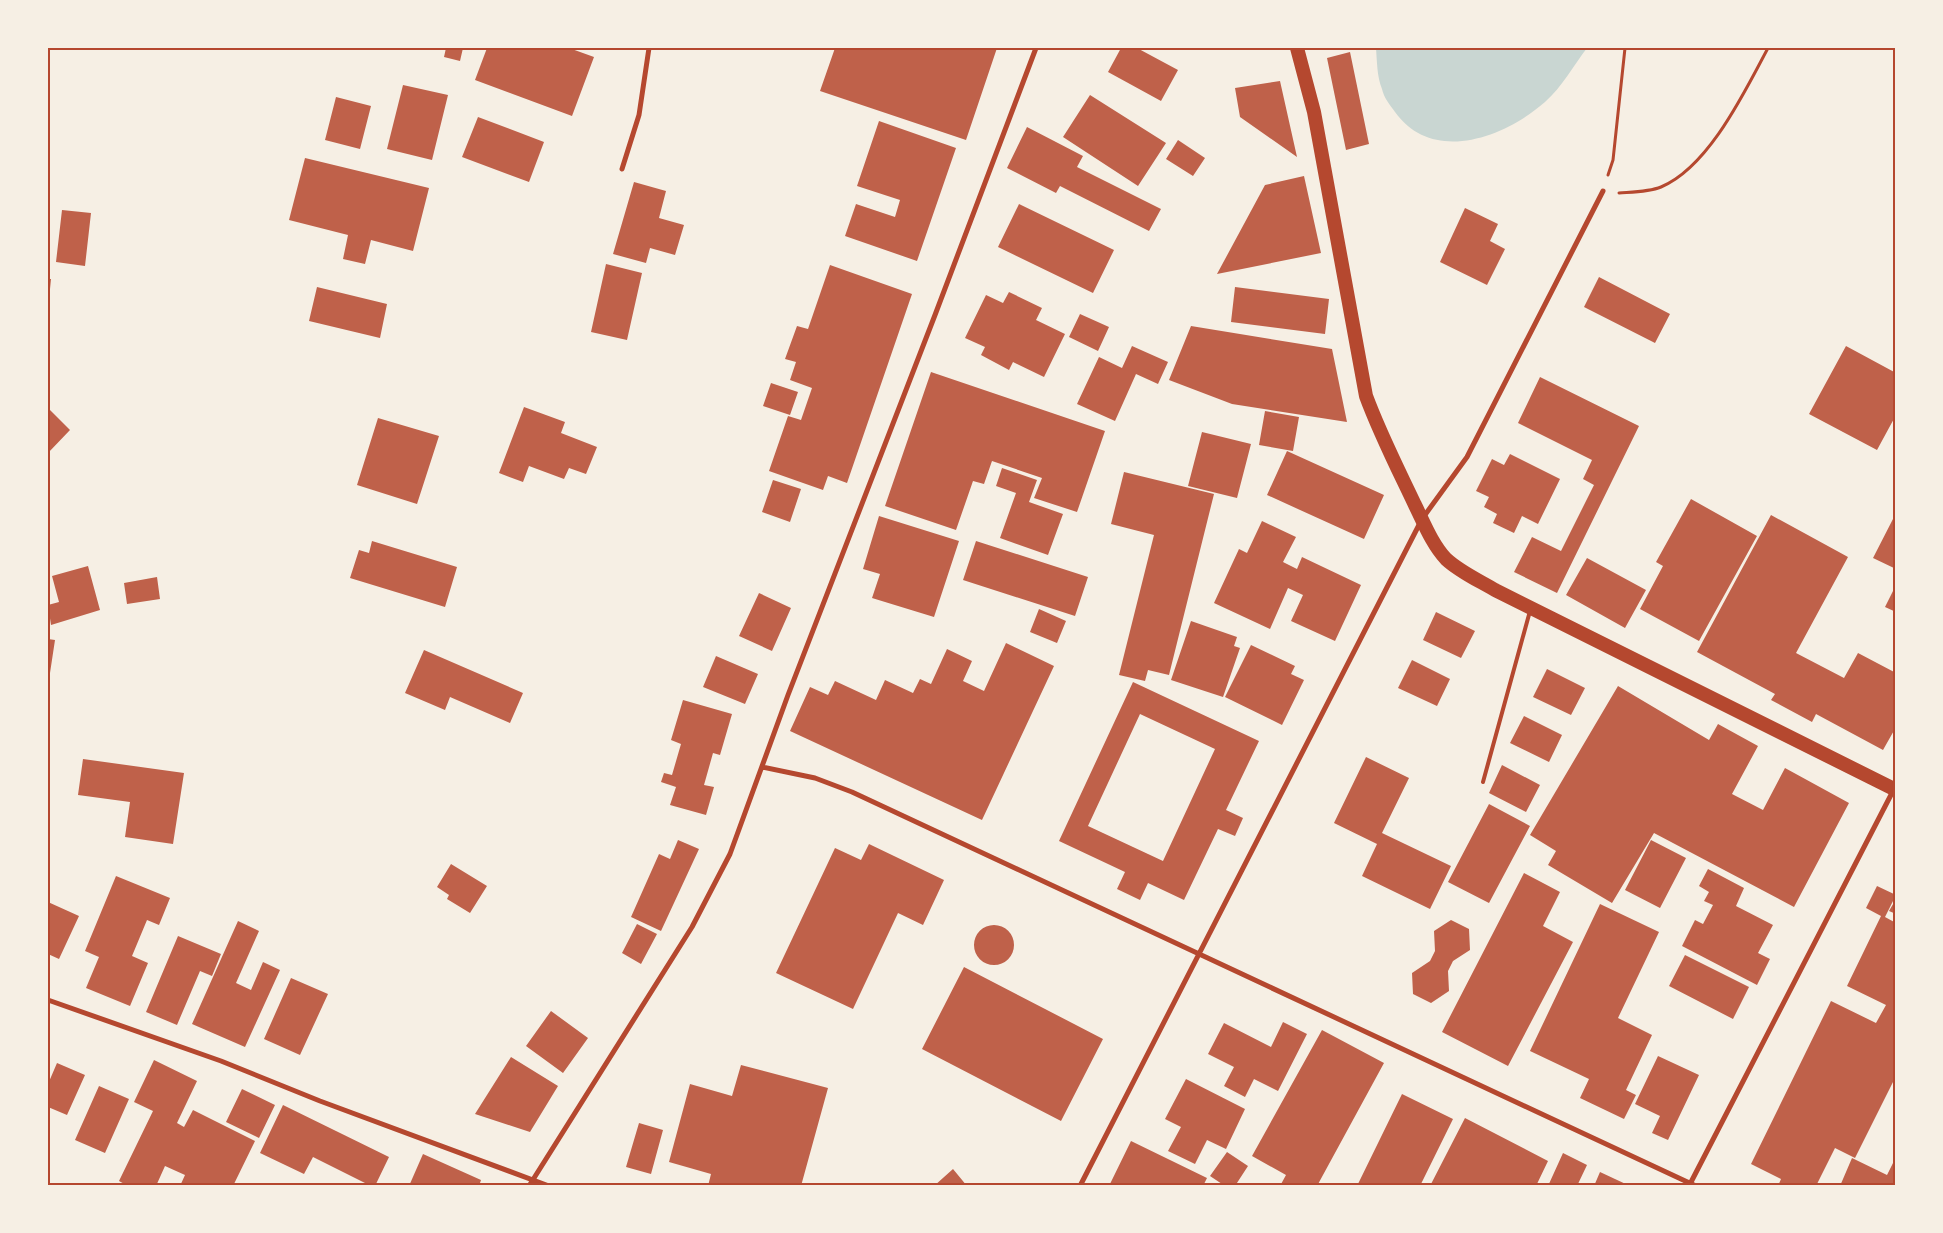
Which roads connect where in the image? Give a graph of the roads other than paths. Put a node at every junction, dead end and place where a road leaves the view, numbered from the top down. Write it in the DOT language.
graph roads {
  1 [pos="649,48"];
  2 [pos="1036,48"];
  3 [pos="1297,48"];
  4 [pos="622,169"];
  5 [pos="1602,191"];
  6 [pos="1422,519"];
  7 [pos="1530,608"];
  8 [pos="762,767"];
  9 [pos="1483,782"];
  10 [pos="1895,788"];
  11 [pos="1200,954"];
  12 [pos="48,1000"];
  13 [pos="533,1180"];
  14 [pos="1692,1185"];
  15 [pos="529,1186"];
  16 [pos="549,1186"];
  17 [pos="1080,1186"];
  1 -- 4 [label="street"];
  2 -- 8 [label="street"];
  3 -- 6 [label="highway"];
  5 -- 6 [label="street"];
  6 -- 7 [label="highway"];
  6 -- 11 [label="street"];
  7 -- 9 [label="lane"];
  7 -- 10 [label="highway"];
  8 -- 11 [label="street"];
  8 -- 13 [label="street"];
  10 -- 14 [label="street"];
  11 -- 14 [label="street"];
  11 -- 17 [label="street"];
  12 -- 13 [label="street"];
  13 -- 15 [label="street"];
  13 -- 16 [label="street"];
}
